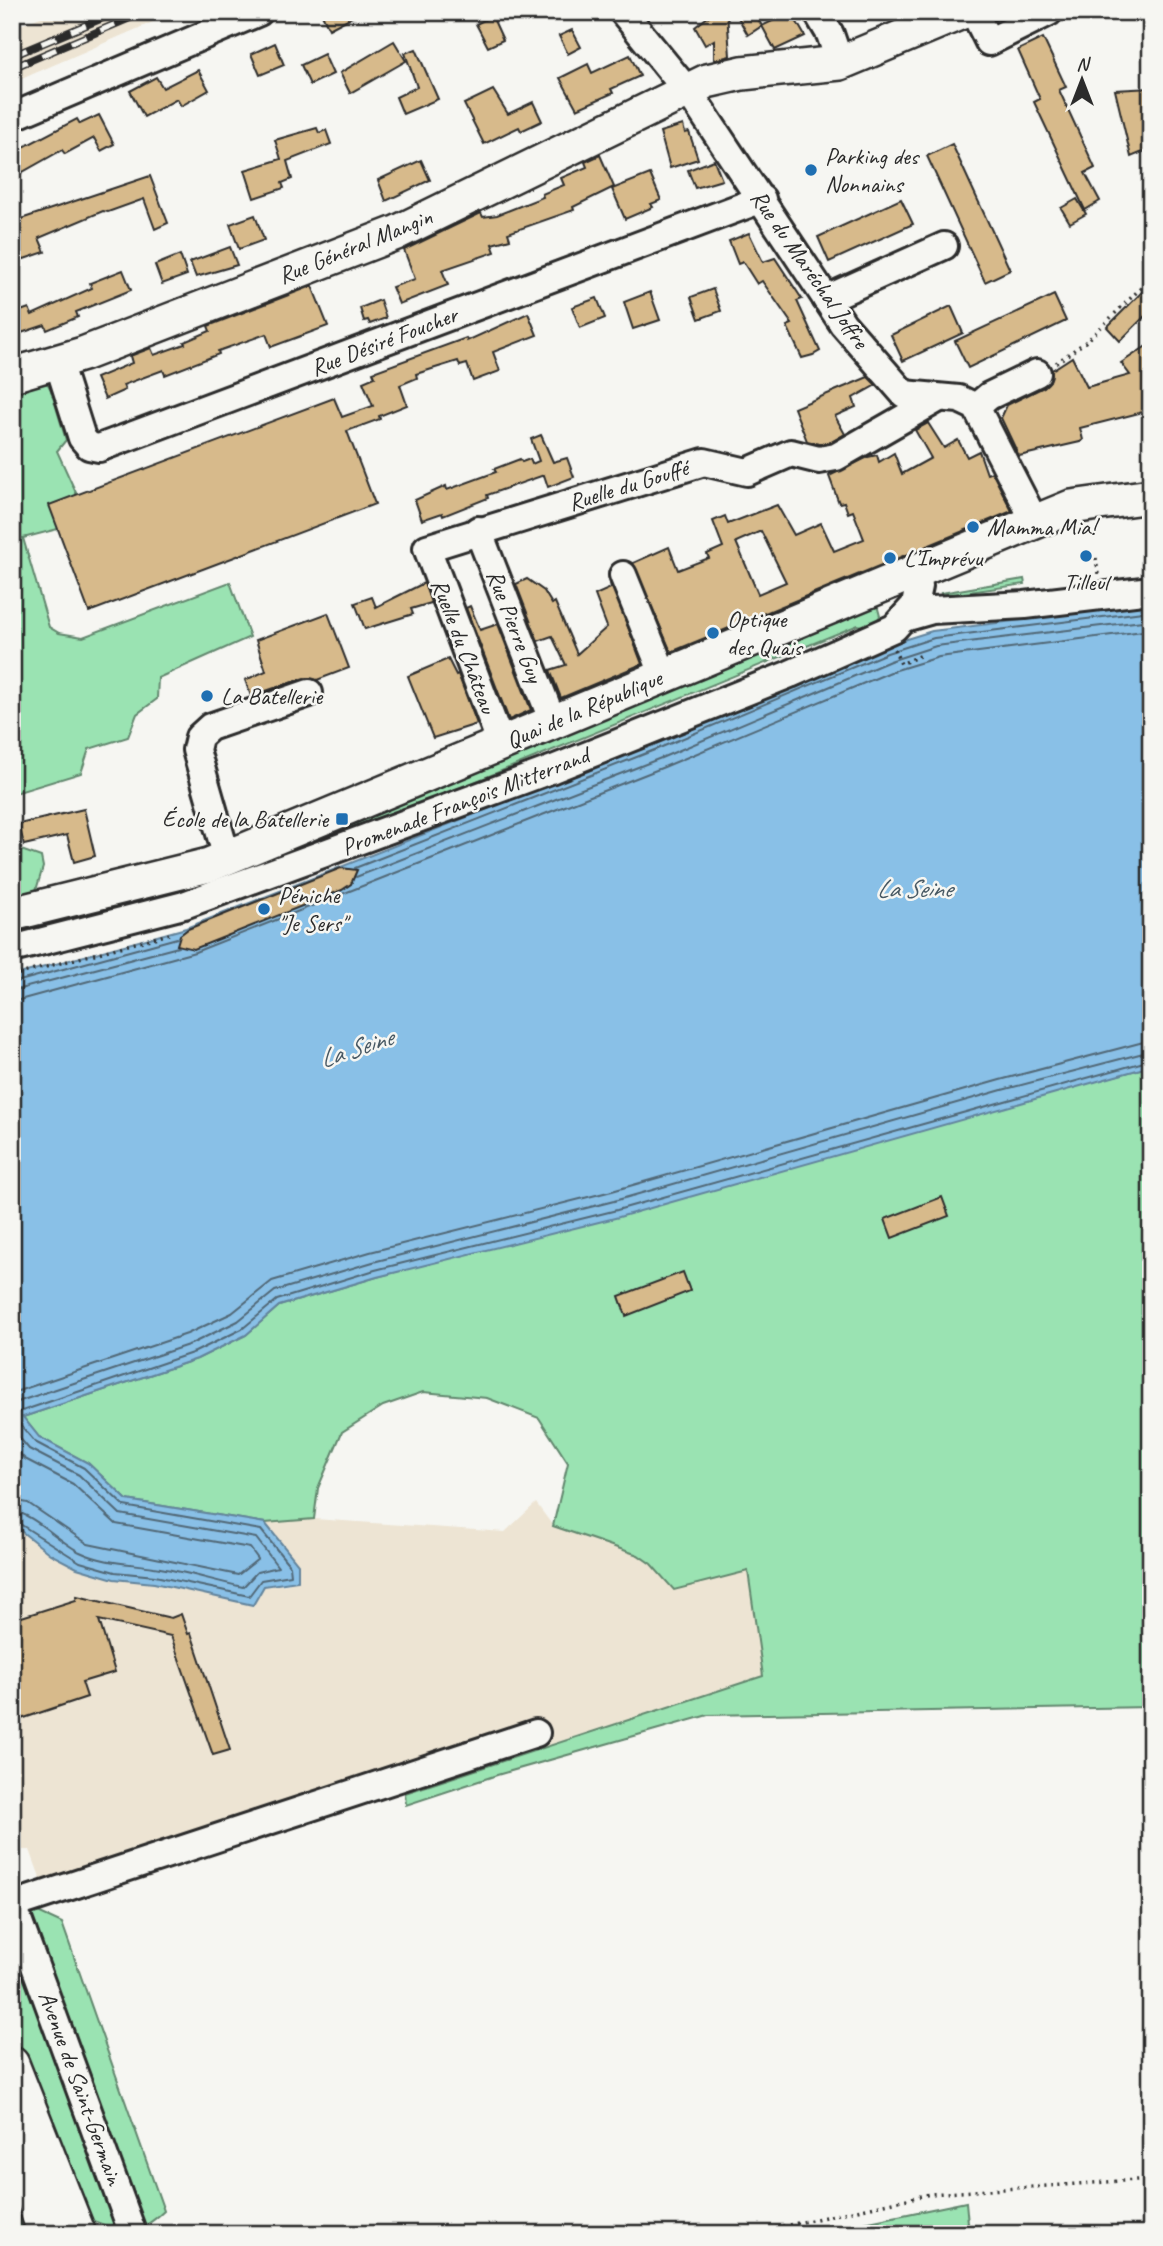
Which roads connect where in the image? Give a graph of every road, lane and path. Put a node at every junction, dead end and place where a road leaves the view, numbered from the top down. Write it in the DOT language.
graph roads {
  1 [pos="259,12"];
  2 [pos="623,12"];
  3 [pos="817,12"];
  4 [pos="962,12"];
  5 [pos="974,12"];
  6 [pos="1049,12"];
  7 [pos="840,63"];
  8 [pos="688,91"];
  9 [pos="12,117"];
  10 [pos="762,199"];
  11 [pos="944,246"];
  12 [pos="1151,278"];
  13 [pos="826,299"];
  14 [pos="58,362"];
  15 [pos="1037,373"];
  16 [pos="12,375"];
  17 [pos="939,398"];
  18 [pos="976,407"];
  19 [pos="1151,496"];
  20 [pos="1035,522"];
  21 [pos="478,530"];
  22 [pos="426,548"];
  23 [pos="912,573"];
  24 [pos="623,575"];
  25 [pos="1151,590"];
  26 [pos="895,625"];
  27 [pos="925,654"];
  28 [pos="664,676"];
  29 [pos="309,693"];
  30 [pos="553,722"];
  31 [pos="501,744"];
  32 [pos="227,858"];
  33 [pos="12,914"];
  34 [pos="12,949"];
  35 [pos="537,1733"];
  36 [pos="13,1904"];
  37 [pos="12,2064"];
  38 [pos="12,2136"];
  39 [pos="1151,2179"];
  40 [pos="45,2234"];
  41 [pos="79,2234"];
  42 [pos="133,2234"];
  43 [pos="748,2234"];
  1 -- 9 [label="street"];
  2 -- 8 [label="street, Rue du Maréchal Joffre"];
  3 -- 7 [label="street"];
  4 -- 7 [label="main road, Rue Général Mangin"];
  5 -- 6 [label="street"];
  7 -- 8 [label="main road, Rue Général Mangin"];
  8 -- 10 [label="street, Rue du Maréchal Joffre"];
  8 -- 14 [label="main road, Rue Général Mangin"];
  10 -- 13 [label="street, Rue du Maréchal Joffre"];
  10 -- 14 [label="street, Rue Désiré Foucher"];
  11 -- 13 [label="street"];
  12 -- 15 [label="path"];
  13 -- 17 [label="street, Rue du Maréchal Joffre"];
  14 -- 16 [label="main road, Rue Général Mangin"];
  15 -- 18 [label="street"];
  17 -- 18 [label="street, Rue du Maréchal Joffre"];
  17 -- 21 [label="street, Ruelle du Gouffé"];
  18 -- 20 [label="street"];
  19 -- 20 [label="main road, Quai de la République"];
  20 -- 23 [label="main road, Quai de la République"];
  21 -- 22 [label="street, Ruelle du Gouffé"];
  21 -- 30 [label="street, Rue Pierre Guy"];
  22 -- 31 [label="street, Ruelle du Château"];
  23 -- 26 [label="street"];
  23 -- 28 [label="main road, Quai de la République"];
  24 -- 28 [label="street"];
  25 -- 26 [label="street, Promenade François Mitterrand"];
  26 -- 27 [label="path"];
  26 -- 34 [label="street, Promenade François Mitterrand"];
  28 -- 30 [label="main road, Quai de la République"];
  29 -- 32 [label="street"];
  30 -- 31 [label="main road, Quai de la République"];
  31 -- 32 [label="main road, Quai de la République"];
  32 -- 33 [label="main road, Quai de la République"];
  35 -- 36 [label="street"];
  36 -- 42 [label="street, Avenue de Saint-Germain"];
  37 -- 41 [label="main road"];
  38 -- 40 [label="main road"];
  39 -- 43 [label="path"];
}
